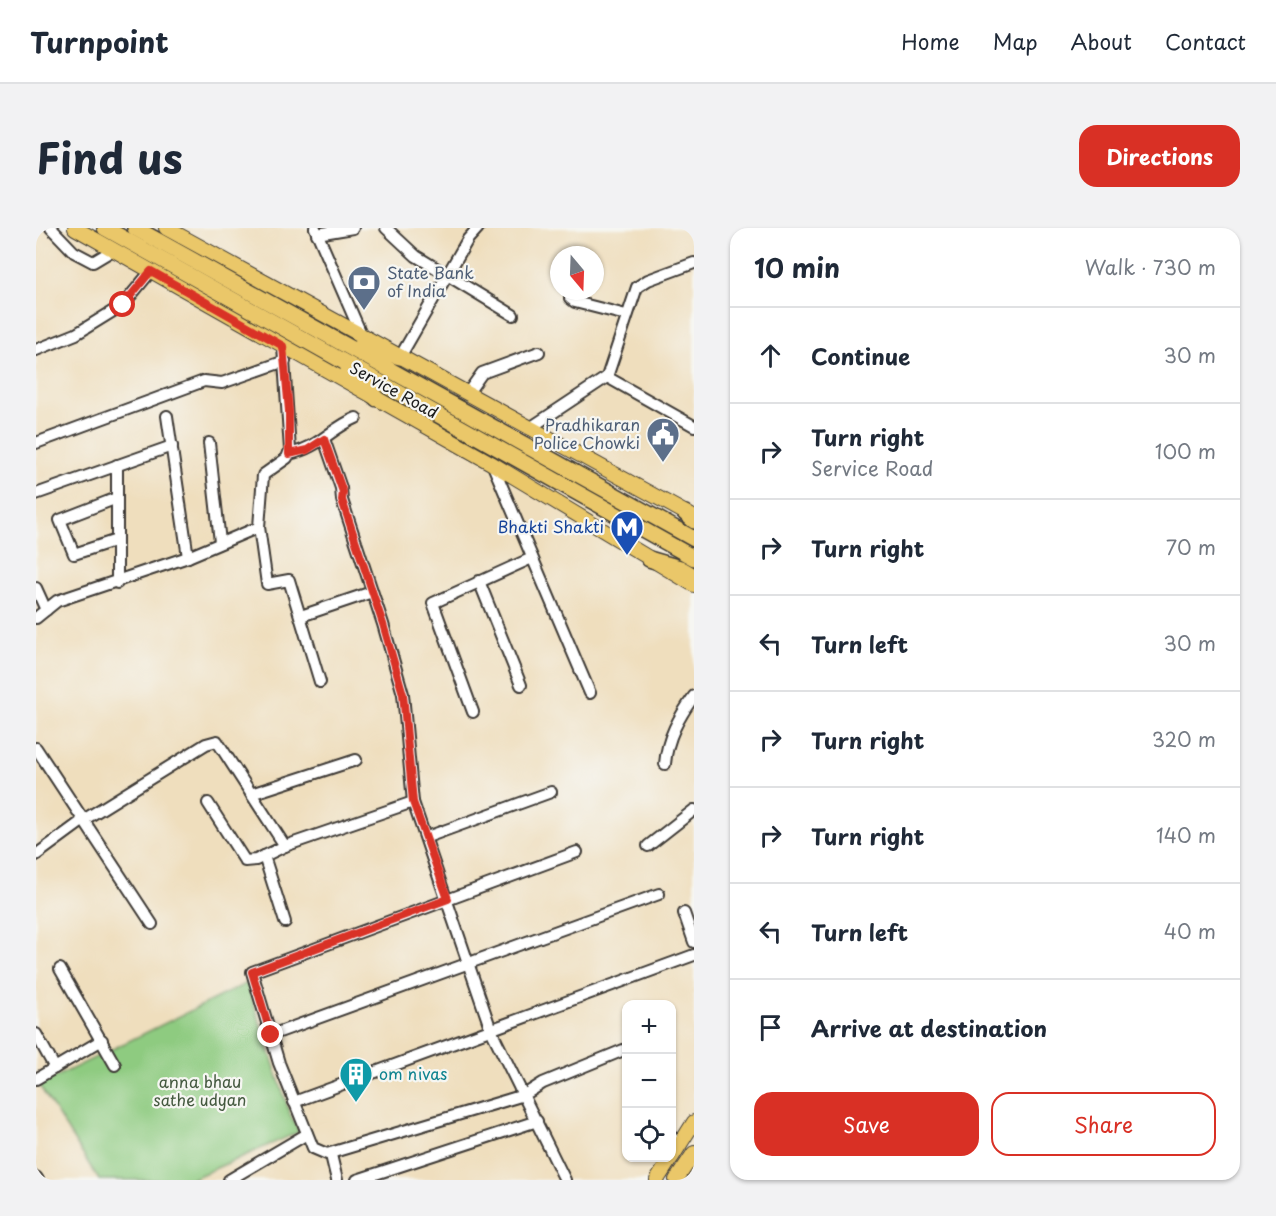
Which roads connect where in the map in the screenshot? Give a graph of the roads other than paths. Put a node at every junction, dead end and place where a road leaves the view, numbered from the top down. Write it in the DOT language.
graph roads {
  1 [pos="51,228"];
  2 [pos="75,228"];
  3 [pos="105,228"];
  4 [pos="135,228"];
  5 [pos="166,228"];
  6 [pos="353,228"];
  7 [pos="386,228"];
  8 [pos="478,228"];
  9 [pos="316,231"];
  10 [pos="114,250"];
  11 [pos="694,263"];
  12 [pos="151,271"];
  13 [pos="446,277"];
  14 [pos="233,290"];
  15 [pos="572,300"];
  16 [pos="513,315"];
  17 [pos="626,315"];
  18 [pos="362,336"];
  19 [pos="283,346"];
  20 [pos="339,349"];
  21 [pos="36,350"];
  22 [pos="539,352"];
  23 [pos="400,357"];
  24 [pos="285,361"];
  25 [pos="607,377"];
  26 [pos="392,380"];
  27 [pos="467,394"];
  28 [pos="377,399"];
  29 [pos="167,416"];
  30 [pos="356,418"];
  31 [pos="694,426"];
  32 [pos="530,428"];
  33 [pos="324,439"];
  34 [pos="36,443"];
  35 [pos="209,443"];
  36 [pos="172,446"];
  37 [pos="289,454"];
  38 [pos="491,463"];
  39 [pos="117,465"];
  40 [pos="36,494"];
  41 [pos="117,498"];
  42 [pos="691,517"];
  43 [pos="259,527"];
  44 [pos="694,539"];
  45 [pos="117,540"];
  46 [pos="220,542"];
  47 [pos="188,557"];
  48 [pos="532,558"];
  49 [pos="694,558"];
  50 [pos="649,559"];
  51 [pos="694,576"];
  52 [pos="479,581"];
  53 [pos="117,583"];
  54 [pos="694,585"];
  55 [pos="36,588"];
  56 [pos="372,592"];
  57 [pos="46,610"];
  58 [pos="301,616"];
  59 [pos="36,618"];
  60 [pos="320,682"];
  61 [pos="521,685"];
  62 [pos="590,693"];
  63 [pos="694,696"];
  64 [pos="473,712"];
  65 [pos="38,753"];
  66 [pos="356,760"];
  67 [pos="665,764"];
  68 [pos="551,792"];
  69 [pos="251,794"];
  70 [pos="413,802"];
  71 [pos="208,803"];
  72 [pos="694,810"];
  73 [pos="85,819"];
  74 [pos="427,837"];
  75 [pos="285,846"];
  76 [pos="648,846"];
  77 [pos="577,852"];
  78 [pos="36,855"];
  79 [pos="264,856"];
  80 [pos="659,894"];
  81 [pos="448,899"];
  82 [pos="684,913"];
  83 [pos="285,922"];
  84 [pos="152,924"];
  85 [pos="694,942"];
  86 [pos="694,955"];
  87 [pos="469,963"];
  88 [pos="60,969"];
  89 [pos="491,1030"];
  90 [pos="36,1034"];
  91 [pos="271,1035"];
  92 [pos="102,1040"];
  93 [pos="622,1051"];
  94 [pos="115,1065"];
  95 [pos="55,1068"];
  96 [pos="36,1079"];
  97 [pos="524,1095"];
  98 [pos="294,1102"];
  99 [pos="537,1121"];
  100 [pos="694,1122"];
  101 [pos="307,1134"];
  102 [pos="676,1146"];
  103 [pos="694,1153"];
  104 [pos="331,1155"];
  105 [pos="667,1162"];
  106 [pos="229,1180"];
  107 [pos="337,1180"];
  108 [pos="357,1180"];
  109 [pos="565,1180"];
  110 [pos="657,1180"];
  111 [pos="676,1180"];
  1 -- 10 [label="street"];
  2 -- 10 [label="main road, Service Road"];
  3 -- 14 [label="highway"];
  4 -- 14 [label="highway"];
  5 -- 18 [label="main road"];
  6 -- 9 [label="street"];
  7 -- 13 [label="street"];
  8 -- 13 [label="street"];
  9 -- 18 [label="street"];
  10 -- 12 [label="main road, Service Road"];
  11 -- 17 [label="street"];
  12 -- 19 [label="main road, Service Road"];
  12 -- 21 [label="street"];
  13 -- 16 [label="street"];
  13 -- 23 [label="street"];
  14 -- 20 [label="highway"];
  15 -- 17 [label="street"];
  17 -- 25 [label="street"];
  18 -- 23 [label="main road"];
  19 -- 24 [label="street"];
  19 -- 28 [label="main road, Service Road"];
  20 -- 23 [label="highway"];
  20 -- 26 [label="highway"];
  20 -- 28 [label="highway"];
  22 -- 27 [label="street"];
  23 -- 27 [label="main road"];
  24 -- 34 [label="street"];
  24 -- 37 [label="street"];
  25 -- 31 [label="street"];
  25 -- 32 [label="street"];
  26 -- 44 [label="highway"];
  26 -- 49 [label="highway"];
  27 -- 32 [label="main road"];
  28 -- 38 [label="main road, Service Road"];
  29 -- 36 [label="street"];
  30 -- 33 [label="street"];
  32 -- 42 [label="main road"];
  33 -- 37 [label="street"];
  33 -- 56 [label="street"];
  35 -- 46 [label="street"];
  36 -- 39 [label="street"];
  36 -- 47 [label="street"];
  37 -- 43 [label="street"];
  38 -- 48 [label="street"];
  38 -- 50 [label="main road, Service Road"];
  39 -- 40 [label="street"];
  39 -- 41 [label="street"];
  41 -- 45 [label="street"];
  41 -- 45 [label="street"];
  43 -- 46 [label="street"];
  43 -- 58 [label="street"];
  45 -- 53 [label="street"];
  46 -- 47 [label="street"];
  47 -- 53 [label="street"];
  48 -- 52 [label="street"];
  48 -- 62 [label="street"];
  50 -- 51 [label="highway"];
  50 -- 54 [label="main road, Service Road"];
  52 -- 61 [label="street"];
  52 -- 64 [label="street"];
  53 -- 57 [label="street"];
  55 -- 57 [label="street"];
  56 -- 58 [label="street"];
  56 -- 70 [label="street"];
  57 -- 59 [label="street"];
  58 -- 60 [label="street"];
  63 -- 67 [label="street"];
  65 -- 73 [label="street"];
  66 -- 69 [label="street"];
  68 -- 74 [label="street"];
  69 -- 73 [label="street"];
  69 -- 75 [label="street"];
  70 -- 74 [label="street"];
  70 -- 75 [label="street"];
  71 -- 79 [label="street"];
  72 -- 76 [label="street"];
  73 -- 78 [label="street"];
  73 -- 84 [label="street"];
  74 -- 81 [label="street"];
  75 -- 79 [label="street"];
  77 -- 81 [label="street"];
  79 -- 83 [label="street"];
  80 -- 87 [label="street"];
  81 -- 87 [label="street"];
  81 -- 91 [label="street"];
  82 -- 85 [label="street"];
  86 -- 89 [label="street"];
  87 -- 89 [label="street"];
  87 -- 91 [label="street"];
  88 -- 92 [label="street"];
  89 -- 97 [label="street"];
  89 -- 98 [label="street"];
  90 -- 95 [label="street"];
  91 -- 98 [label="street"];
  92 -- 94 [label="street"];
  92 -- 95 [label="street"];
  93 -- 97 [label="street"];
  95 -- 96 [label="street"];
  97 -- 99 [label="street"];
  97 -- 104 [label="street"];
  98 -- 101 [label="street"];
  99 -- 108 [label="street"];
  99 -- 109 [label="street"];
  100 -- 102 [label="main road"];
  101 -- 104 [label="street"];
  101 -- 106 [label="street"];
  103 -- 111 [label="main road"];
  104 -- 107 [label="street"];
  105 -- 110 [label="main road"];
}
